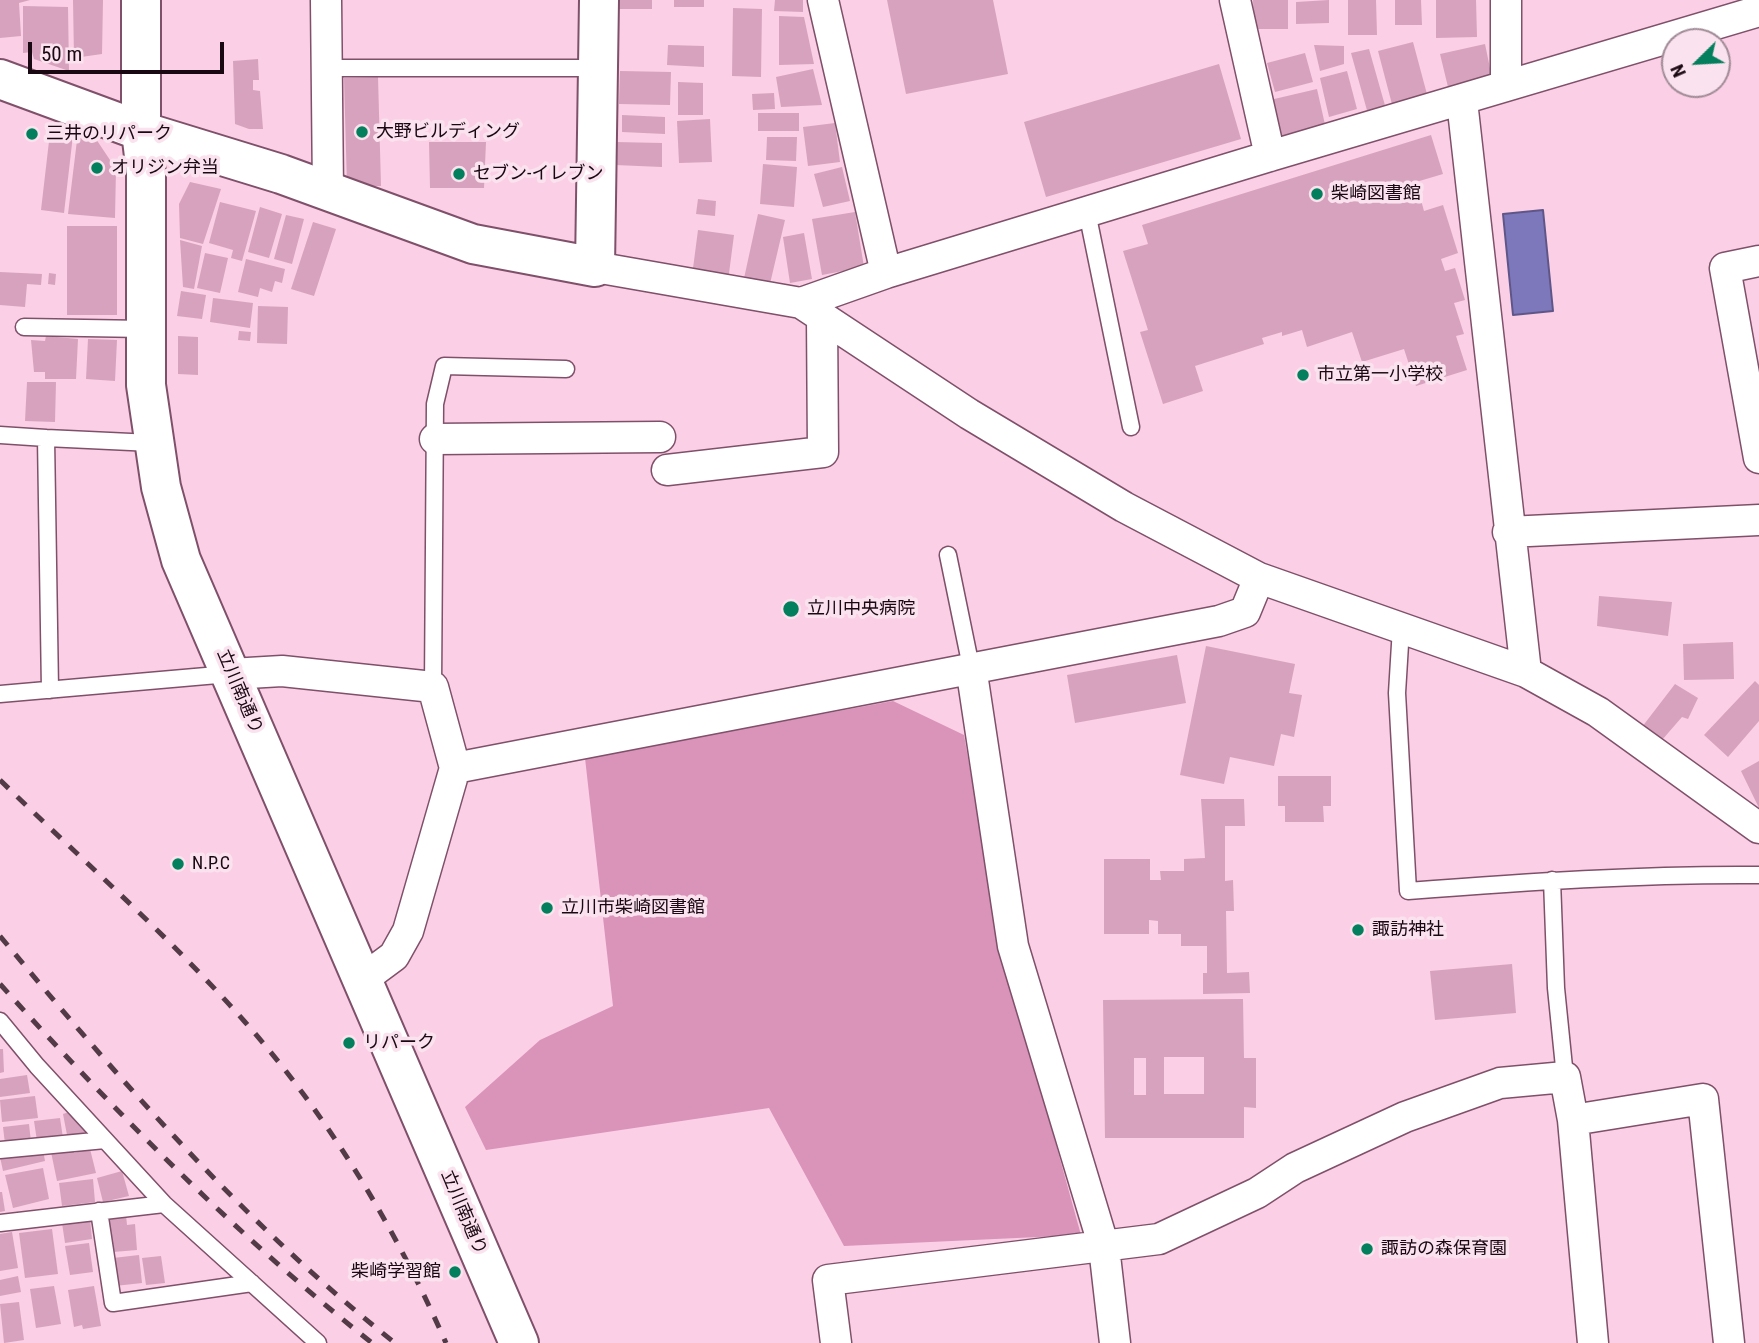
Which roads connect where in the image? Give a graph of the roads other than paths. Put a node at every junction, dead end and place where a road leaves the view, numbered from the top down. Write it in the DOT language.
graph roads {
  1 [pos="141,0"];
  2 [pos="326,0"];
  3 [pos="600,0"];
  4 [pos="823,0"];
  5 [pos="1235,0"];
  6 [pos="1506,0"];
  7 [pos="1759,11"];
  8 [pos="326,68"];
  9 [pos="600,68"];
  10 [pos="0,79"];
  11 [pos="1506,86"];
  12 [pos="1462,100"];
  13 [pos="141,131"];
  14 [pos="1270,156"];
  15 [pos="328,192"];
  16 [pos="1087,212"];
  17 [pos="1759,261"];
  18 [pos="595,267"];
  19 [pos="886,273"];
  20 [pos="811,310"];
  21 [pos="24,327"];
  22 [pos="145,329"];
  23 [pos="566,369"];
  24 [pos="1131,427"];
  25 [pos="0,435"];
  26 [pos="660,437"];
  27 [pos="46,438"];
  28 [pos="435,439"];
  29 [pos="152,443"];
  30 [pos="1759,458"];
  31 [pos="667,470"];
  32 [pos="1759,520"];
  33 [pos="1508,532"];
  34 [pos="948,555"];
  35 [pos="1259,578"];
  36 [pos="1401,628"];
  37 [pos="971,667"];
  38 [pos="1526,672"];
  39 [pos="231,674"];
  40 [pos="433,687"];
  41 [pos="50,690"];
  42 [pos="0,694"];
  43 [pos="455,768"];
  44 [pos="1759,828"];
  45 [pos="1759,874"];
  46 [pos="1552,880"];
  47 [pos="363,979"];
  48 [pos="0,1021"];
  49 [pos="1565,1077"];
  50 [pos="1573,1119"];
  51 [pos="105,1140"];
  52 [pos="0,1150"];
  53 [pos="164,1204"];
  54 [pos="99,1211"];
  55 [pos="0,1223"];
  56 [pos="1104,1247"];
  57 [pos="252,1283"];
  58 [pos="318,1343"];
  59 [pos="519,1343"];
  60 [pos="836,1343"];
  61 [pos="1115,1343"];
  62 [pos="1593,1343"];
  63 [pos="1729,1343"];
  1 -- 13 [label="street, 立川南通り"];
  2 -- 8 [label="street"];
  3 -- 9 [label="street"];
  4 -- 19 [label="street"];
  5 -- 14 [label="street"];
  6 -- 11 [label="street"];
  7 -- 11 [label="street"];
  8 -- 9 [label="lane"];
  8 -- 15 [label="street"];
  9 -- 18 [label="street"];
  10 -- 13 [label="street"];
  11 -- 12 [label="street"];
  12 -- 14 [label="street"];
  12 -- 33 [label="street"];
  13 -- 15 [label="street"];
  13 -- 22 [label="street, 立川南通り"];
  14 -- 16 [label="street"];
  15 -- 18 [label="street"];
  16 -- 19 [label="street"];
  16 -- 24 [label="lane"];
  17 -- 30 [label="street"];
  18 -- 20 [label="street"];
  19 -- 20 [label="street"];
  20 -- 31 [label="street"];
  20 -- 35 [label="street"];
  21 -- 22 [label="lane"];
  22 -- 29 [label="street, 立川南通り"];
  23 -- 28 [label="lane"];
  25 -- 27 [label="lane"];
  26 -- 28 [label="street"];
  27 -- 29 [label="lane"];
  27 -- 41 [label="lane"];
  28 -- 40 [label="lane"];
  29 -- 39 [label="street, 立川南通り"];
  32 -- 33 [label="street"];
  33 -- 38 [label="street"];
  34 -- 37 [label="lane"];
  35 -- 36 [label="street"];
  35 -- 37 [label="street"];
  36 -- 38 [label="street"];
  36 -- 46 [label="lane"];
  37 -- 43 [label="street"];
  37 -- 56 [label="street"];
  38 -- 44 [label="street"];
  39 -- 40 [label="street"];
  39 -- 41 [label="lane"];
  39 -- 47 [label="street, 立川南通り"];
  40 -- 43 [label="street"];
  41 -- 42 [label="lane"];
  43 -- 47 [label="street"];
  45 -- 46 [label="lane"];
  46 -- 49 [label="lane"];
  47 -- 59 [label="street, 立川南通り"];
  48 -- 51 [label="lane"];
  49 -- 50 [label="street"];
  49 -- 56 [label="street"];
  50 -- 62 [label="street"];
  50 -- 63 [label="street"];
  51 -- 52 [label="lane"];
  51 -- 53 [label="lane"];
  53 -- 54 [label="lane"];
  53 -- 57 [label="lane"];
  54 -- 55 [label="lane"];
  54 -- 57 [label="lane"];
  56 -- 60 [label="street"];
  56 -- 61 [label="street"];
  57 -- 58 [label="lane"];
}
